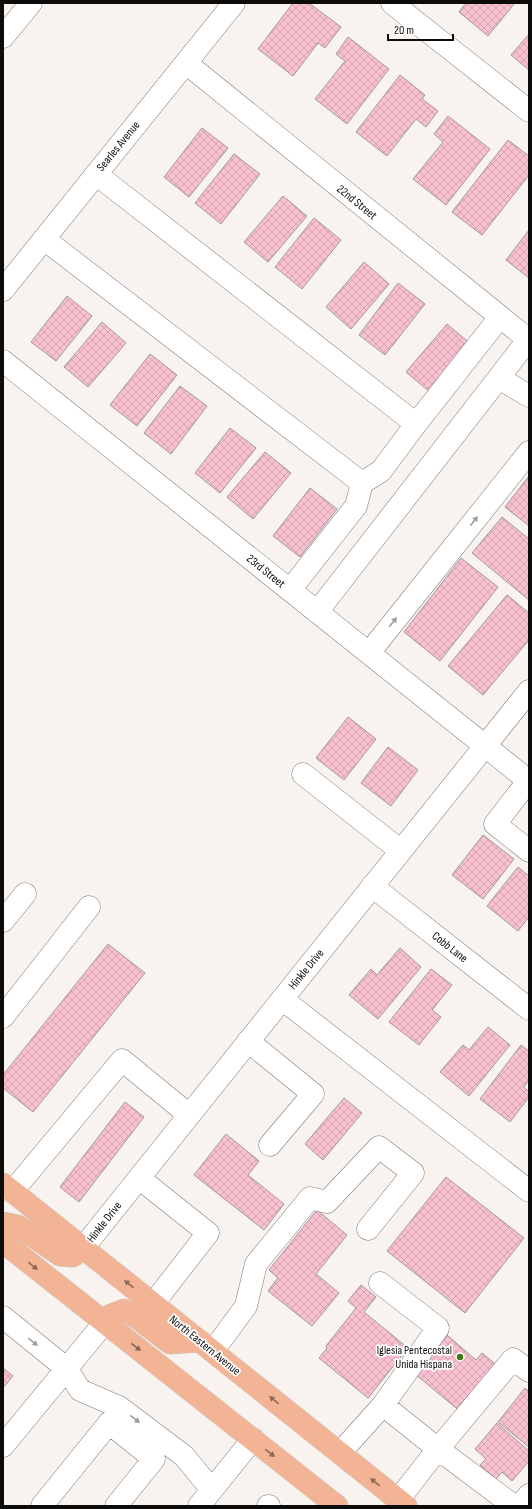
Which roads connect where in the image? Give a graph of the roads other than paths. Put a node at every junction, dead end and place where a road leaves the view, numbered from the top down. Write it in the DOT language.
graph roads {
  1 [pos="31,3"];
  2 [pos="234,3"];
  3 [pos="392,3"];
  4 [pos="3,37"];
  5 [pos="186,63"];
  6 [pos="529,111"];
  7 [pos="96,174"];
  8 [pos="44,239"];
  9 [pos="3,290"];
  10 [pos="500,317"];
  11 [pos="529,340"];
  12 [pos="3,361"];
  13 [pos="499,378"];
  14 [pos="529,396"];
  15 [pos="416,424"];
  16 [pos="529,452"];
  17 [pos="362,483"];
  18 [pos="290,590"];
  19 [pos="317,612"];
  20 [pos="369,653"];
  21 [pos="529,691"];
  22 [pos="485,746"];
  23 [pos="303,774"];
  24 [pos="529,780"];
  25 [pos="401,851"];
  26 [pos="529,851"];
  27 [pos="372,886"];
  28 [pos="25,894"];
  29 [pos="89,907"];
  30 [pos="3,921"];
  31 [pos="282,999"];
  32 [pos="529,1009"];
  33 [pos="3,1017"];
  34 [pos="248,1041"];
  35 [pos="189,1115"];
  36 [pos="270,1145"];
  37 [pos="139,1178"];
  38 [pos="8,1188"];
  39 [pos="529,1191"];
  40 [pos="3,1223"];
  41 [pos="368,1229"];
  42 [pos="3,1242"];
  43 [pos="83,1248"];
  44 [pos="380,1283"];
  45 [pos="153,1304"];
  46 [pos="3,1317"];
  47 [pos="105,1322"];
  48 [pos="206,1346"];
  49 [pos="67,1369"];
  50 [pos="529,1370"];
  51 [pos="383,1404"];
  52 [pos="253,1439"];
  53 [pos="3,1446"];
  54 [pos="438,1449"];
  55 [pos="340,1453"];
  56 [pos="529,1495"];
  57 [pos="205,1498"];
  58 [pos="402,1503"];
  59 [pos="42,1506"];
  60 [pos="116,1506"];
  61 [pos="337,1506"];
  62 [pos="514,1506"];
  63 [pos="520,1506"];
  1 -- 4 [label="street"];
  2 -- 5 [label="street, Searles Avenue"];
  3 -- 6 [label="street"];
  5 -- 7 [label="street, Searles Avenue"];
  5 -- 10 [label="street, 22nd Street"];
  7 -- 8 [label="street, Searles Avenue"];
  7 -- 15 [label="street"];
  8 -- 9 [label="street, Searles Avenue"];
  8 -- 17 [label="street"];
  10 -- 11 [label="street, 22nd Street"];
  10 -- 15 [label="street"];
  11 -- 13 [label="street"];
  12 -- 18 [label="street, 23rd Street"];
  13 -- 14 [label="street"];
  13 -- 19 [label="street"];
  15 -- 17 [label="street"];
  20 -- 16 [label="street, one-way"];
  17 -- 18 [label="street"];
  18 -- 19 [label="street, 23rd Street"];
  19 -- 20 [label="street, 23rd Street"];
  20 -- 22 [label="street, 23rd Street"];
  21 -- 22 [label="street, Hinkle Drive"];
  22 -- 24 [label="street, 23rd Street"];
  22 -- 25 [label="street, Hinkle Drive"];
  23 -- 25 [label="street"];
  24 -- 26 [label="street"];
  25 -- 27 [label="street, Hinkle Drive"];
  27 -- 31 [label="street, Hinkle Drive"];
  27 -- 32 [label="street, Cobb Lane"];
  28 -- 30 [label="street"];
  29 -- 33 [label="street"];
  31 -- 34 [label="street, Hinkle Drive"];
  31 -- 39 [label="street"];
  34 -- 35 [label="street, Hinkle Drive"];
  34 -- 36 [label="street"];
  35 -- 37 [label="street, Hinkle Drive"];
  35 -- 38 [label="street"];
  37 -- 43 [label="street, Hinkle Drive"];
  37 -- 45 [label="street"];
  38 -- 43 [label="main road, North Eastern Avenue"];
  40 -- 43 [label="main road"];
  41 -- 48 [label="street"];
  42 -- 47 [label="main road, one-way"];
  45 -- 43 [label="main road, North Eastern Avenue, one-way"];
  44 -- 51 [label="street"];
  45 -- 48 [label="main road, North Eastern Avenue"];
  46 -- 49 [label="street, one-way"];
  47 -- 48 [label="main road"];
  47 -- 49 [label="street"];
  47 -- 52 [label="main road, one-way"];
  55 -- 48 [label="main road, North Eastern Avenue, one-way"];
  49 -- 53 [label="street"];
  49 -- 57 [label="street, one-way"];
  50 -- 54 [label="street"];
  51 -- 54 [label="street"];
  51 -- 55 [label="street"];
  52 -- 57 [label="street"];
  52 -- 61 [label="main road, one-way"];
  54 -- 58 [label="street"];
  54 -- 62 [label="street"];
  58 -- 55 [label="main road, North Eastern Avenue, one-way"];
  56 -- 63 [label="street"];
  59 -- 60 [label="street"];
}
